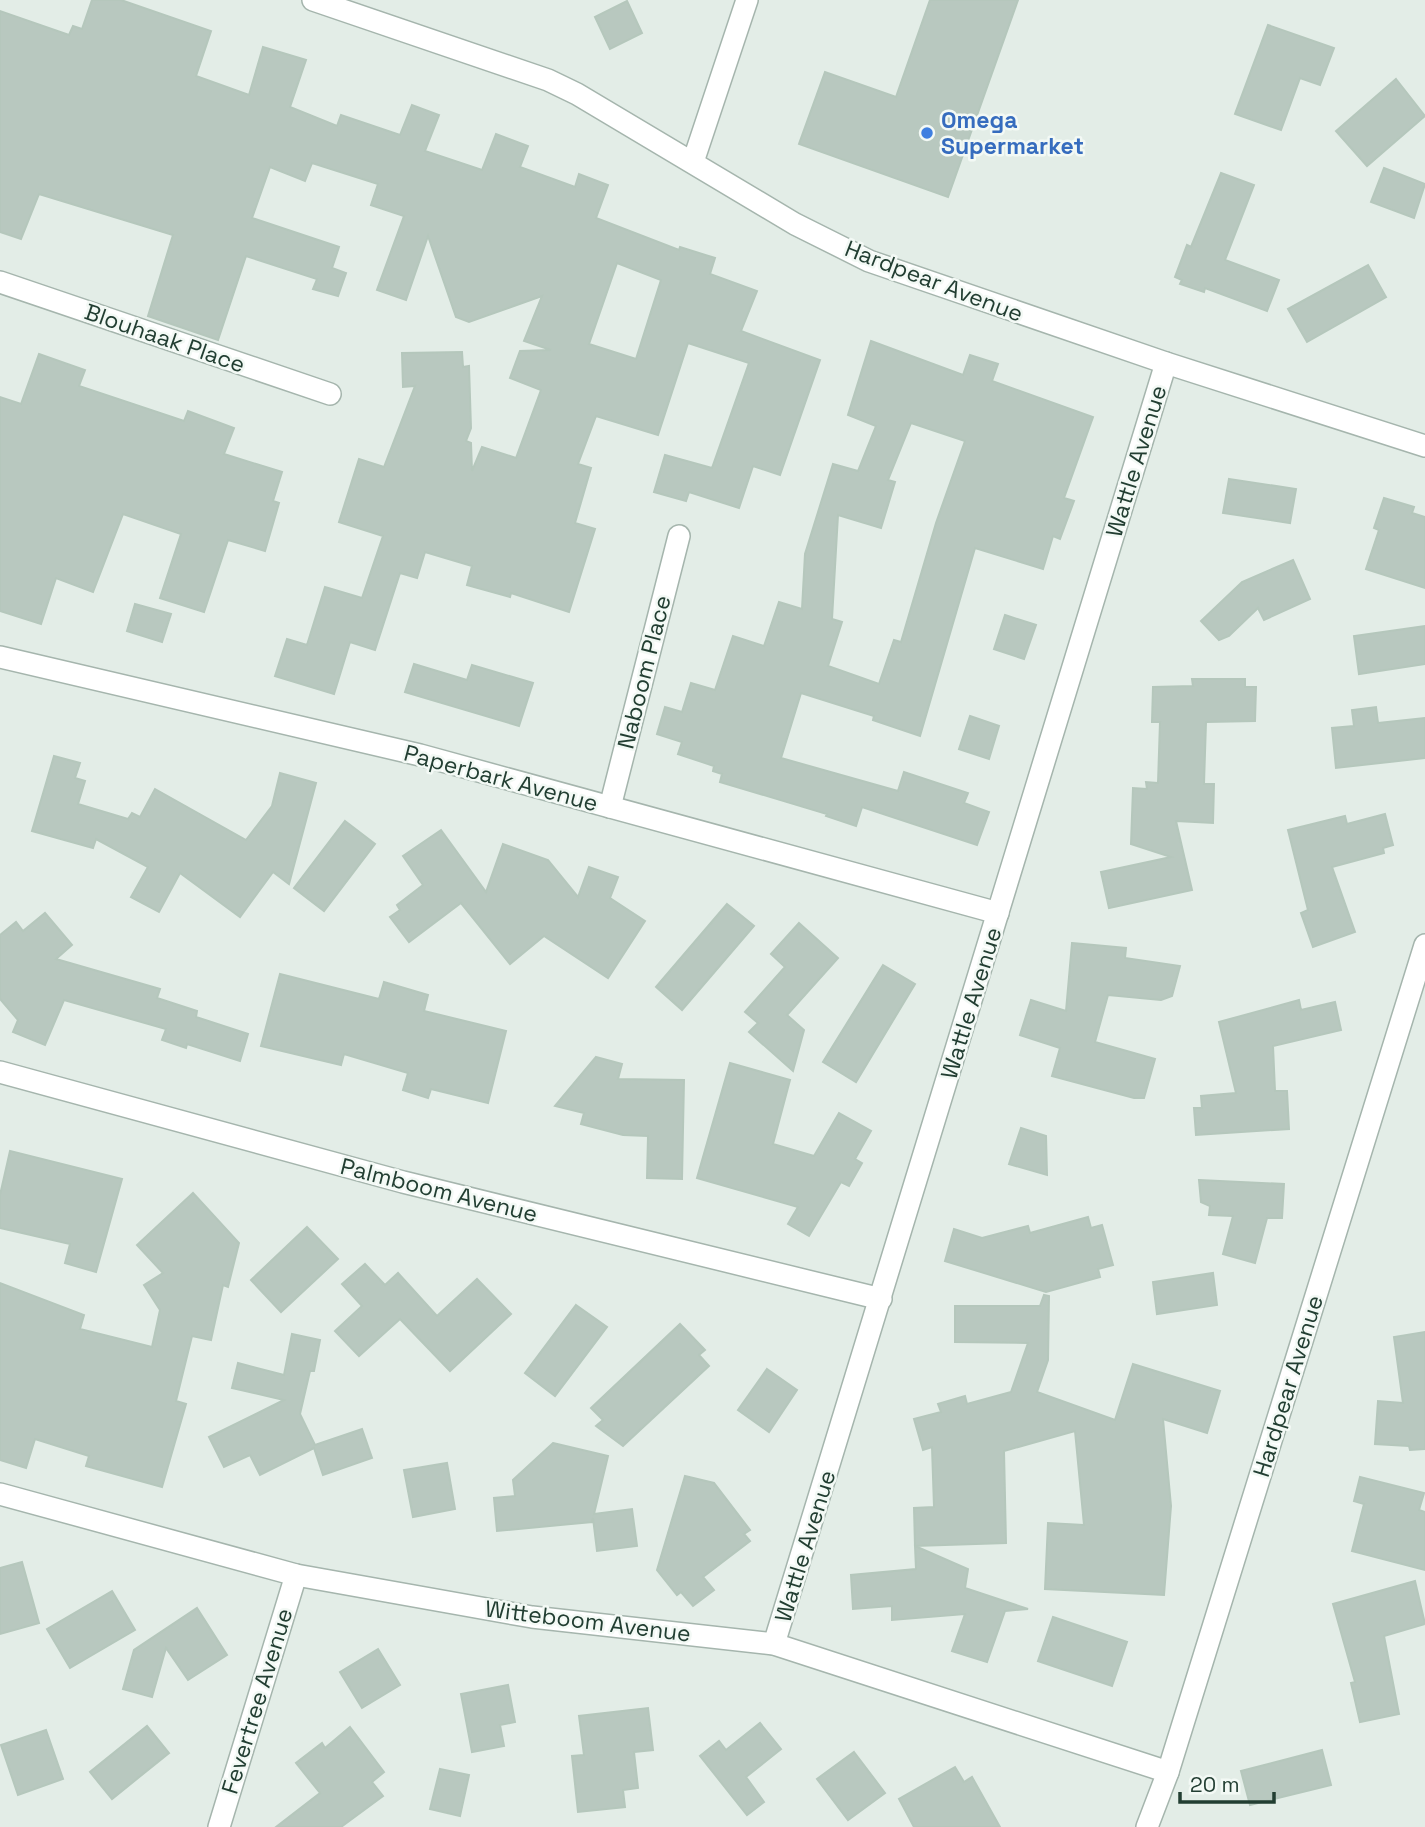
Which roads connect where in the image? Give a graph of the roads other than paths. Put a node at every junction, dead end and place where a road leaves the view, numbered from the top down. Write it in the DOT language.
graph roads {
  1 [pos="313,0"];
  2 [pos="747,0"];
  3 [pos="692,162"];
  4 [pos="0,282"];
  5 [pos="1167,363"];
  6 [pos="330,394"];
  7 [pos="1425,446"];
  8 [pos="679,536"];
  9 [pos="0,657"];
  10 [pos="610,807"];
  11 [pos="998,913"];
  12 [pos="1425,945"];
  13 [pos="0,1072"];
  14 [pos="881,1299"];
  15 [pos="0,1494"];
  16 [pos="296,1575"];
  17 [pos="775,1644"];
  18 [pos="1168,1772"];
  19 [pos="219,1827"];
  20 [pos="1147,1827"];
  1 -- 3 [label="street, Hardpear Avenue"];
  2 -- 3 [label="street"];
  3 -- 5 [label="street, Hardpear Avenue"];
  4 -- 6 [label="street, Blouhaak Place"];
  5 -- 7 [label="street, Hardpear Avenue"];
  5 -- 11 [label="street, Wattle Avenue"];
  8 -- 10 [label="street, Naboom Place"];
  9 -- 10 [label="street, Paperbark Avenue"];
  10 -- 11 [label="street, Paperbark Avenue"];
  11 -- 14 [label="street, Wattle Avenue"];
  12 -- 18 [label="street, Hardpear Avenue"];
  13 -- 14 [label="street, Palmboom Avenue"];
  14 -- 17 [label="street, Wattle Avenue"];
  15 -- 16 [label="street, Witteboom Avenue"];
  16 -- 17 [label="street, Witteboom Avenue"];
  16 -- 19 [label="street, Fevertree Avenue"];
  17 -- 18 [label="street, Witteboom Avenue"];
  18 -- 20 [label="street, Hardpear Avenue"];
}
